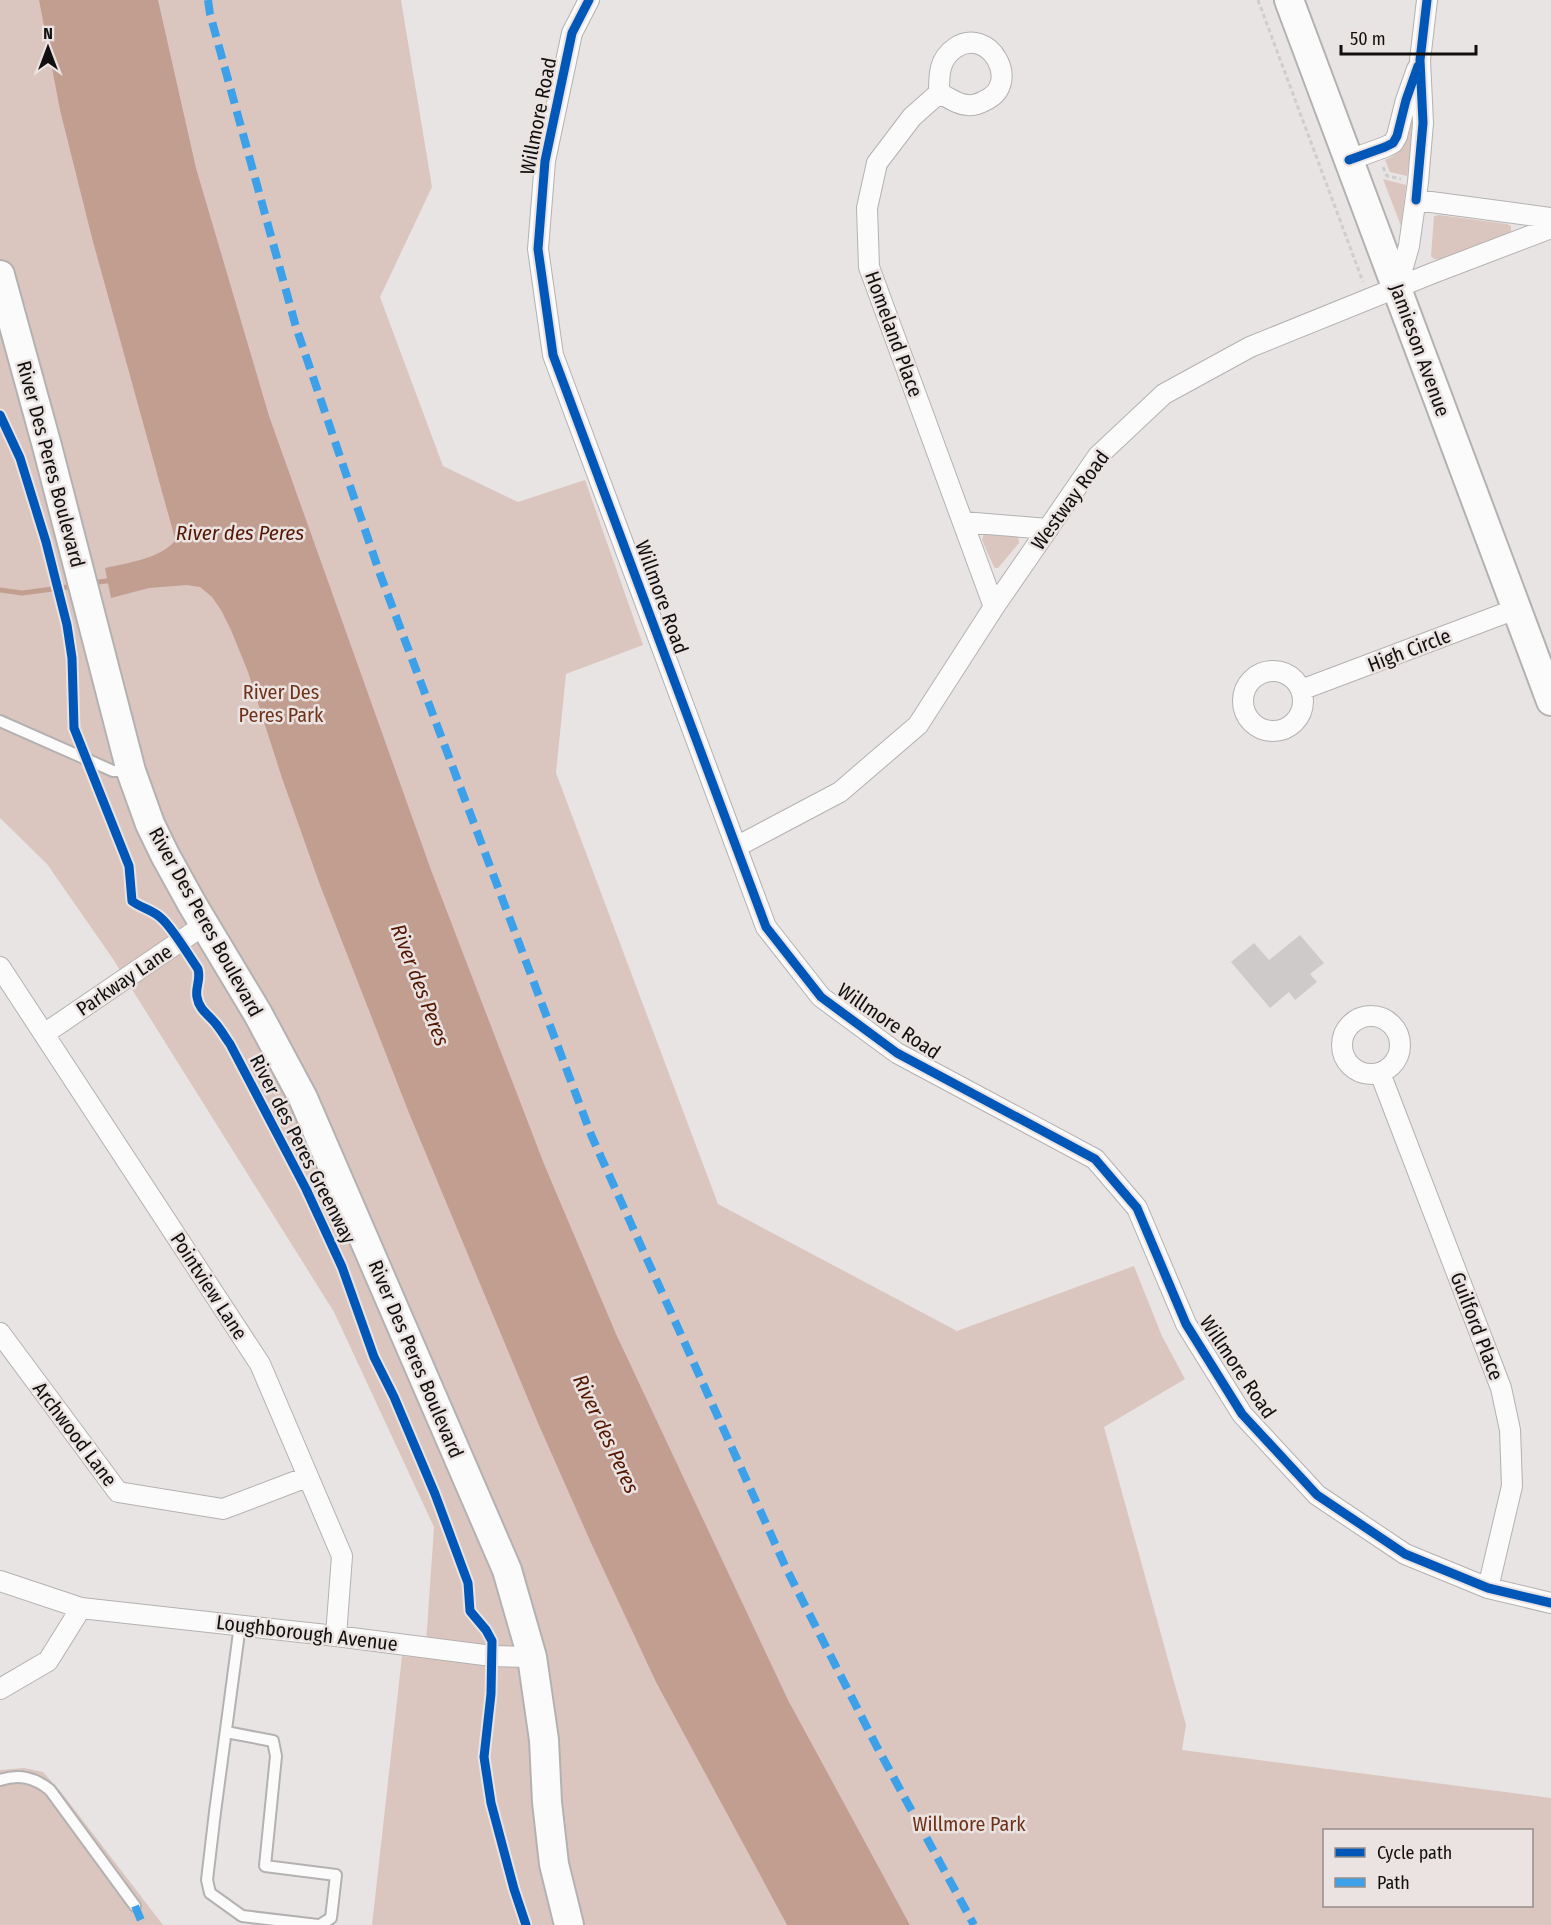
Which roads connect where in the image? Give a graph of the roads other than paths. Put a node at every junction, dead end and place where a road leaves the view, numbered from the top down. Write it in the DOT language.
graph roads {
  1 [pos="589,0"];
  2 [pos="1289,0"];
  3 [pos="1427,0"];
  4 [pos="1419,60"];
  5 [pos="939,93"];
  6 [pos="1349,160"];
  7 [pos="1416,200"];
  8 [pos="1551,218"];
  9 [pos="1551,228"];
  10 [pos="0,275"];
  11 [pos="1398,288"];
  12 [pos="963,522"];
  13 [pos="1048,529"];
  14 [pos="994,607"];
  15 [pos="1516,609"];
  16 [pos="1301,690"];
  17 [pos="1551,701"];
  18 [pos="0,721"];
  19 [pos="131,771"];
  20 [pos="736,847"];
  21 [pos="204,925"];
  22 [pos="0,967"];
  23 [pos="44,1034"];
  24 [pos="1380,1073"];
  25 [pos="0,1333"];
  26 [pos="307,1477"];
  27 [pos="0,1581"];
  28 [pos="1488,1588"];
  29 [pos="1551,1603"];
  30 [pos="81,1608"];
  31 [pos="240,1625"];
  32 [pos="336,1636"];
  33 [pos="532,1657"];
  34 [pos="0,1689"];
  35 [pos="226,1732"];
  36 [pos="0,1780"];
  37 [pos="135,1906"];
  38 [pos="319,1925"];
  39 [pos="569,1925"];
  1 -- 20 [label="street, Willmore Road"];
  2 -- 6 [label="main road, Jamieson Avenue"];
  3 -- 4 [label="street"];
  4 -- 6 [label="street"];
  4 -- 7 [label="street"];
  5 -- 12 [label="street, Homeland Place"];
  6 -- 11 [label="main road, Jamieson Avenue"];
  7 -- 8 [label="street"];
  7 -- 11 [label="street"];
  9 -- 11 [label="street, Westway Road"];
  10 -- 19 [label="main road, River Des Peres Boulevard"];
  11 -- 13 [label="street, Westway Road"];
  11 -- 15 [label="main road, Jamieson Avenue"];
  12 -- 13 [label="street"];
  12 -- 14 [label="street, Homeland Place"];
  13 -- 14 [label="street, Westway Road"];
  14 -- 20 [label="street, Westway Road"];
  15 -- 16 [label="street, High Circle"];
  15 -- 17 [label="main road, Jamieson Avenue"];
  18 -- 19 [label="lane"];
  19 -- 21 [label="main road, River Des Peres Boulevard"];
  20 -- 28 [label="street, Willmore Road"];
  21 -- 23 [label="street, Parkway Lane"];
  21 -- 33 [label="main road, River Des Peres Boulevard"];
  22 -- 23 [label="street, Pointview Lane"];
  23 -- 26 [label="street, Pointview Lane"];
  24 -- 28 [label="street, Guilford Place"];
  25 -- 26 [label="street, Archwood Lane"];
  26 -- 32 [label="street, Pointview Lane"];
  27 -- 30 [label="street, Loughborough Avenue"];
  28 -- 29 [label="street, Willmore Road"];
  30 -- 31 [label="street, Loughborough Avenue"];
  30 -- 34 [label="street"];
  31 -- 32 [label="street, Loughborough Avenue"];
  31 -- 35 [label="lane"];
  32 -- 33 [label="street, Loughborough Avenue"];
  33 -- 39 [label="main road, River Des Peres Boulevard"];
  35 -- 38 [label="lane"];
  35 -- 38 [label="lane"];
  36 -- 37 [label="lane"];
}
